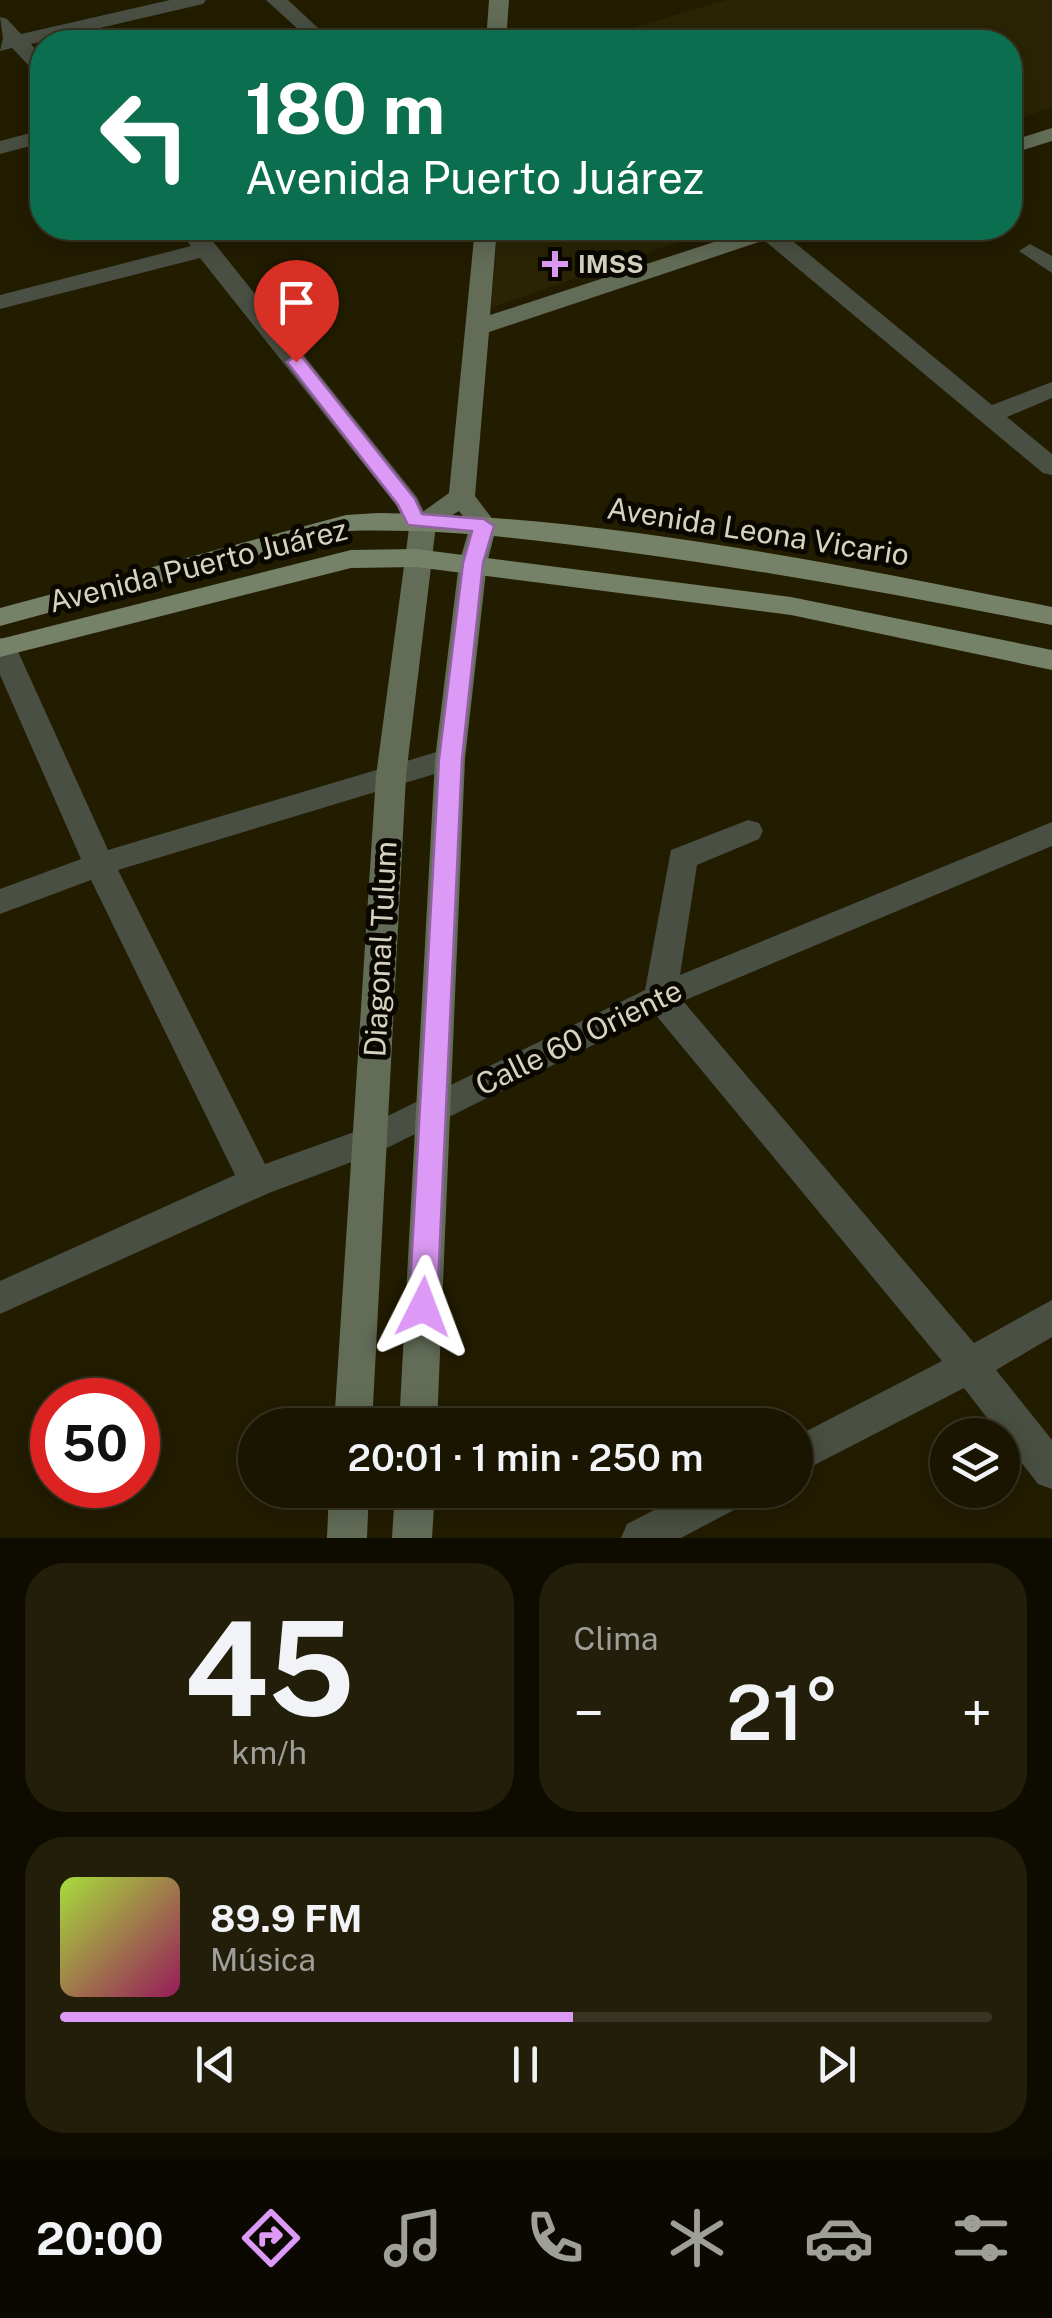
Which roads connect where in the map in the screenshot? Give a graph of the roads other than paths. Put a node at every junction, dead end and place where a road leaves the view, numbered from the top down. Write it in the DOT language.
graph roads {
  1 [pos="196,0"];
  2 [pos="276,0"];
  3 [pos="499,0"];
  4 [pos="0,23"];
  5 [pos="66,30"];
  6 [pos="310,30"];
  7 [pos="497,30"];
  8 [pos="9,43"];
  9 [pos="30,59"];
  10 [pos="1052,134"];
  11 [pos="30,139"];
  12 [pos="1022,144"];
  13 [pos="0,148"];
  14 [pos="199,240"];
  15 [pos="485,240"];
  16 [pos="739,240"];
  17 [pos="785,240"];
  18 [pos="207,248"];
  19 [pos="1030,251"];
  20 [pos="1052,266"];
  21 [pos="0,302"];
  22 [pos="480,326"];
  23 [pos="1052,389"];
  24 [pos="990,416"];
  25 [pos="1052,467"];
  26 [pos="438,515"];
  27 [pos="484,526"];
  28 [pos="416,558"];
  29 [pos="473,563"];
  30 [pos="1052,616"];
  31 [pos="1,637"];
  32 [pos="1052,660"];
  33 [pos="450,759"];
  34 [pos="391,776"];
  35 [pos="748,831"];
  36 [pos="1052,833"];
  37 [pos="99,864"];
  38 [pos="0,902"];
  39 [pos="660,997"];
  40 [pos="432,1111"];
  41 [pos="369,1141"];
  42 [pos="256,1182"];
  43 [pos="0,1298"];
  44 [pos="1052,1317"];
  45 [pos="970,1366"];
  46 [pos="354,1408"];
  47 [pos="419,1408"];
  48 [pos="813,1448"];
  49 [pos="1052,1471"];
  50 [pos="348,1508"];
  51 [pos="413,1508"];
  52 [pos="698,1508"];
  53 [pos="346,1538"];
  54 [pos="412,1538"];
  55 [pos="641,1538"];
  1 -- 5 [label="street"];
  2 -- 6 [label="street"];
  3 -- 7 [label="main road"];
  4 -- 8 [label="street"];
  8 -- 9 [label="street"];
  10 -- 12 [label="main road"];
  11 -- 13 [label="street"];
  14 -- 18 [label="street"];
  15 -- 22 [label="main road, Diagonal Tulum"];
  16 -- 22 [label="main road"];
  17 -- 24 [label="street"];
  18 -- 21 [label="street"];
  18 -- 26 [label="street"];
  19 -- 20 [label="street"];
  22 -- 26 [label="main road, Diagonal Tulum"];
  23 -- 24 [label="street"];
  24 -- 25 [label="street"];
  26 -- 27 [label="main road, Avenida Leona Vicario"];
  26 -- 28 [label="main road, Diagonal Tulum"];
  26 -- 31 [label="main road, Avenida Puerto Juárez"];
  27 -- 29 [label="main road, Diagonal Tulum"];
  27 -- 30 [label="main road, Avenida Leona Vicario"];
  28 -- 29 [label="main road, Avenida Puerto Juárez"];
  28 -- 31 [label="main road, Avenida Puerto Juárez"];
  28 -- 34 [label="main road, Diagonal Tulum"];
  29 -- 32 [label="main road"];
  29 -- 33 [label="main road, Diagonal Tulum"];
  31 -- 37 [label="street"];
  33 -- 34 [label="street"];
  33 -- 40 [label="main road, Diagonal Tulum"];
  34 -- 37 [label="street"];
  34 -- 41 [label="main road, Diagonal Tulum"];
  35 -- 39 [label="street"];
  36 -- 39 [label="street, Calle 60 Oriente"];
  37 -- 38 [label="street"];
  37 -- 42 [label="street"];
  39 -- 40 [label="street, Calle 60 Oriente"];
  39 -- 45 [label="street"];
  40 -- 41 [label="street, Calle 60 Oriente"];
  40 -- 47 [label="main road, Diagonal Tulum"];
  41 -- 42 [label="street, Calle 60 Oriente"];
  41 -- 46 [label="main road, Diagonal Tulum"];
  42 -- 43 [label="street, Calle 60 Oriente"];
  44 -- 45 [label="street"];
  45 -- 48 [label="street"];
  45 -- 49 [label="street"];
  50 -- 53 [label="main road"];
  51 -- 54 [label="main road"];
  52 -- 55 [label="street"];
}
